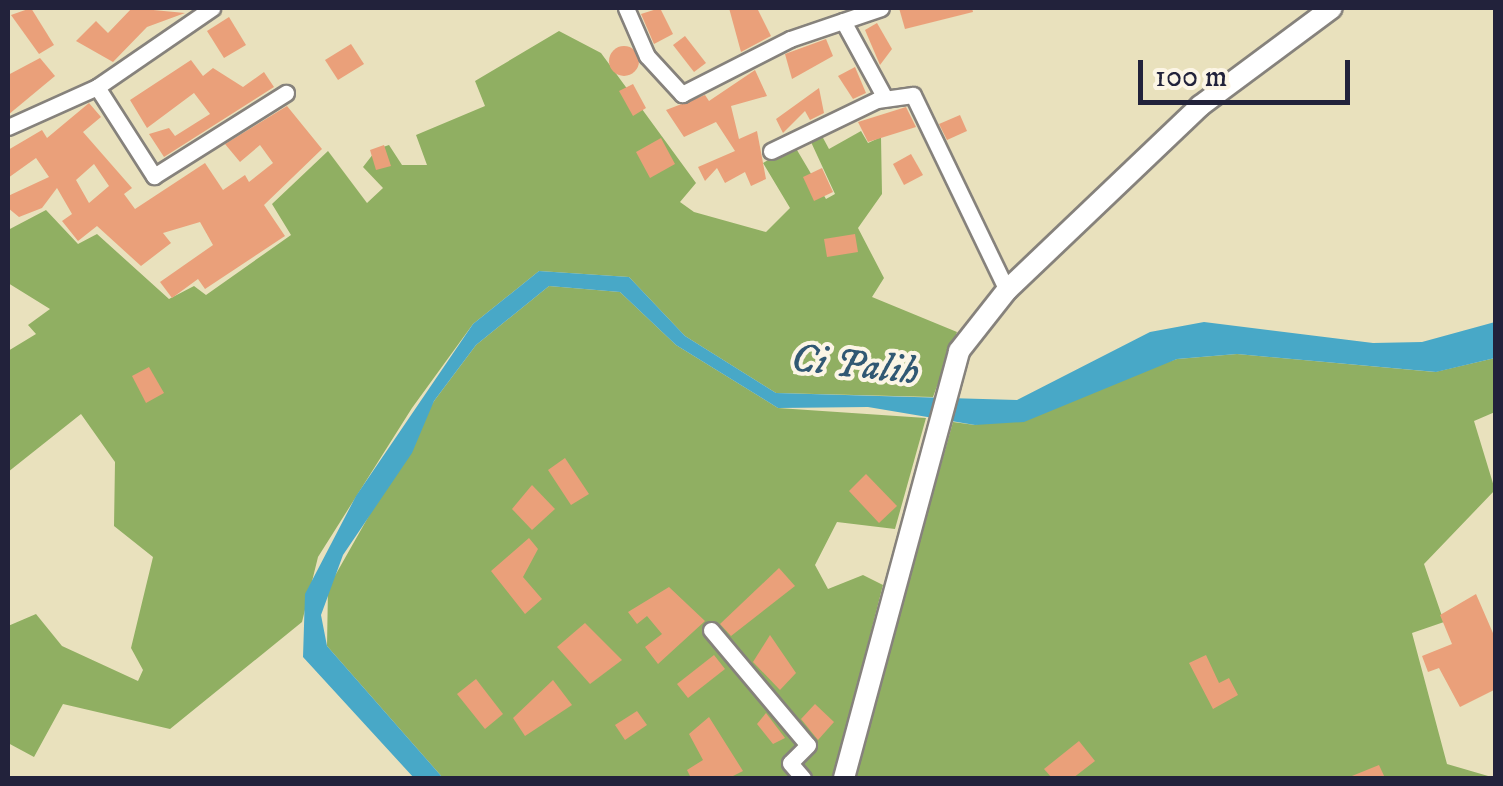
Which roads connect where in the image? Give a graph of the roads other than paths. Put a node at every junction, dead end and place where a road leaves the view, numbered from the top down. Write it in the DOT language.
graph roads {
  1 [pos="212,8"];
  2 [pos="626,8"];
  3 [pos="881,8"];
  4 [pos="1332,8"];
  5 [pos="843,21"];
  6 [pos="97,87"];
  7 [pos="286,93"];
  8 [pos="885,98"];
  9 [pos="8,126"];
  10 [pos="770,151"];
  11 [pos="1007,290"];
  12 [pos="711,630"];
  13 [pos="803,778"];
  14 [pos="844,778"];
  1 -- 6 [label="street"];
  2 -- 5 [label="street"];
  3 -- 5 [label="street"];
  4 -- 11 [label="street"];
  5 -- 8 [label="street"];
  6 -- 7 [label="street"];
  6 -- 9 [label="street"];
  8 -- 10 [label="street"];
  8 -- 11 [label="street"];
  11 -- 14 [label="street"];
  12 -- 13 [label="street"];
}
